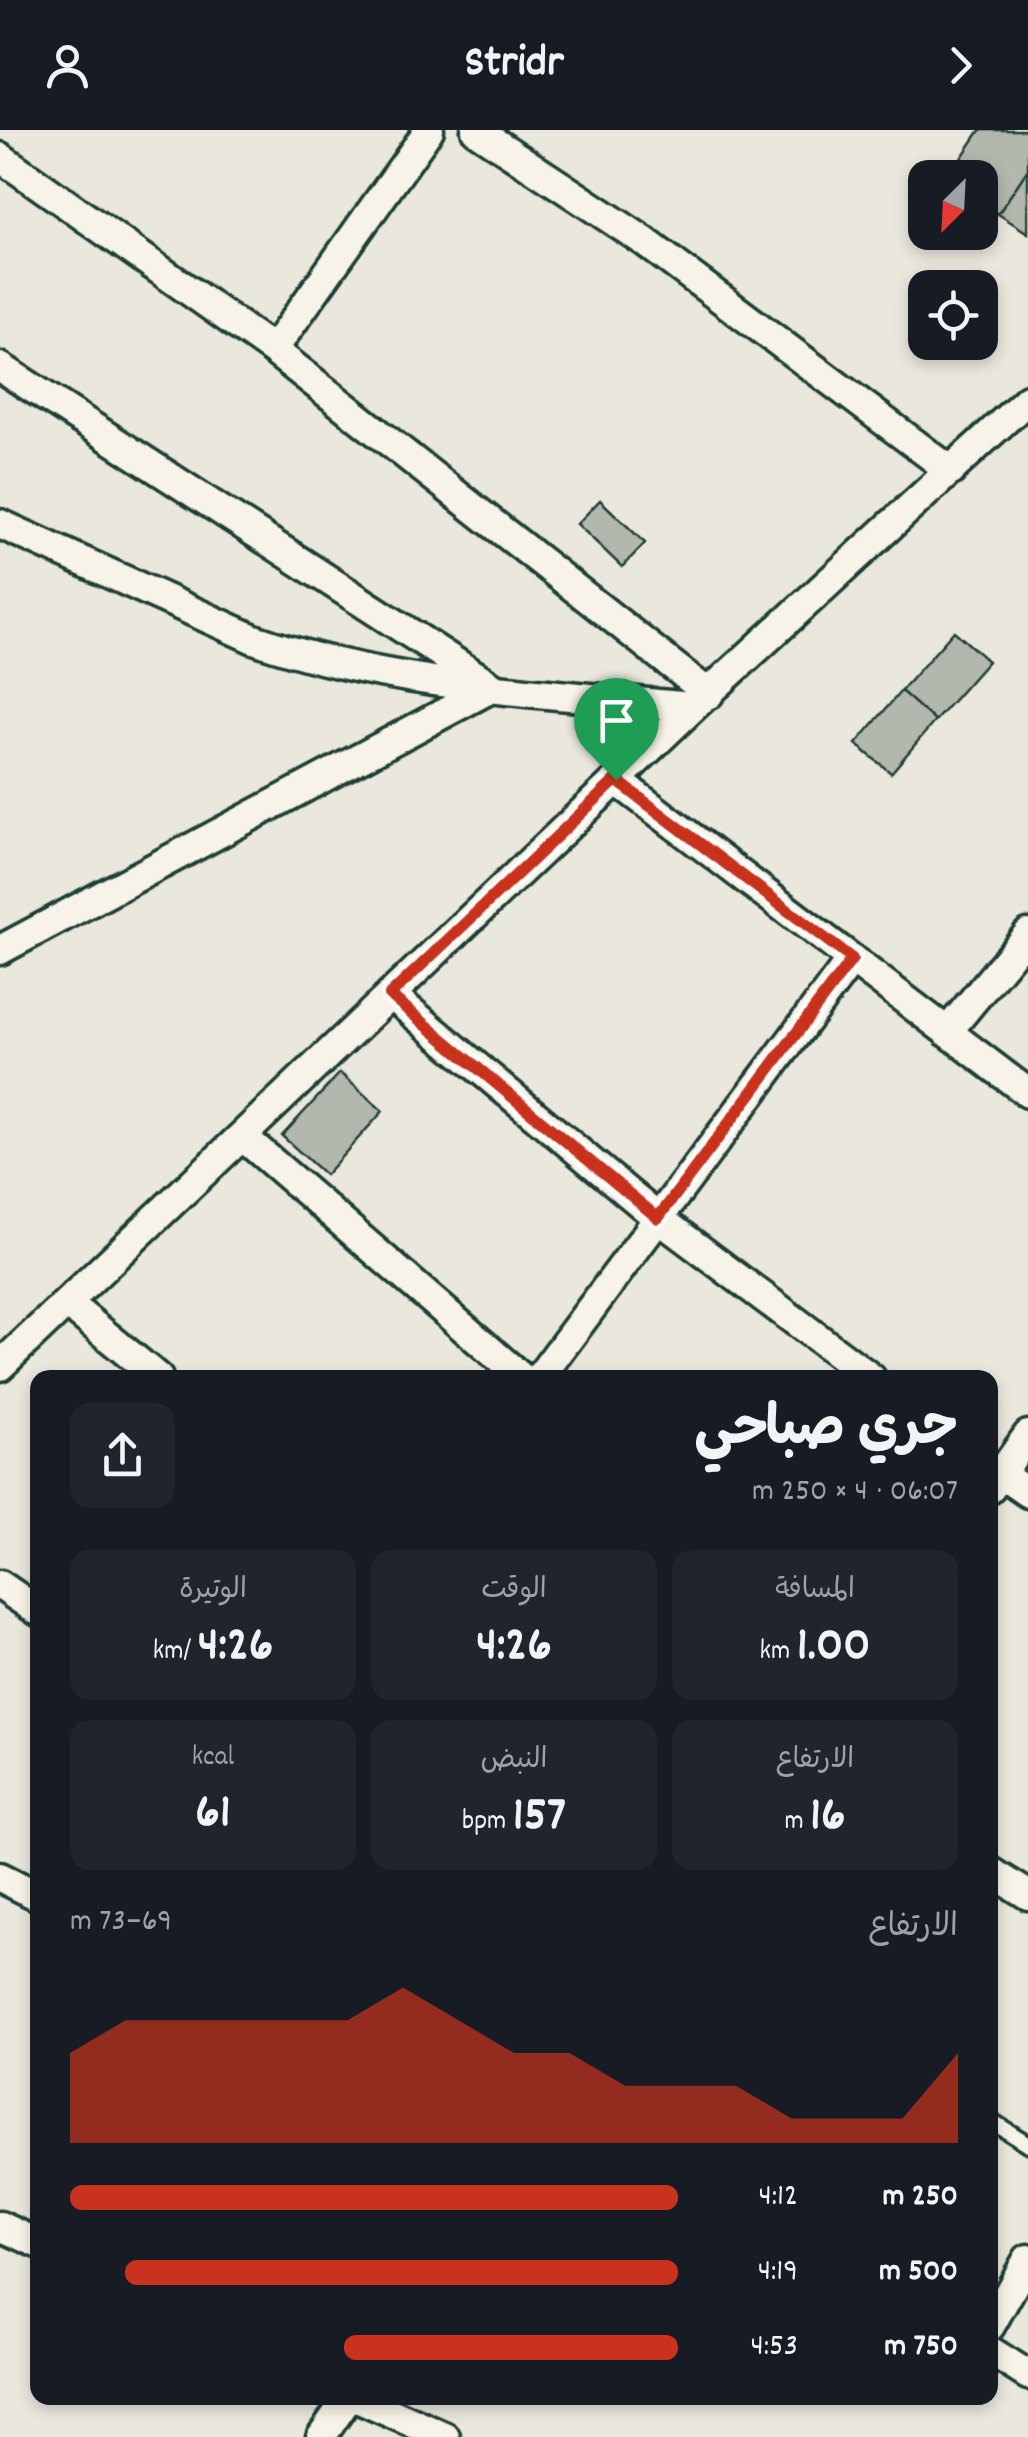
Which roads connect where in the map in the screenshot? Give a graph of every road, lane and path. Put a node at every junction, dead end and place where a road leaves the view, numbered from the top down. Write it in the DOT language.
graph roads {
  1 [pos="429,130"];
  2 [pos="476,130"];
  3 [pos="0,157"];
  4 [pos="273,350"];
  5 [pos="0,367"];
  6 [pos="1028,399"];
  7 [pos="951,470"];
  8 [pos="0,524"];
  9 [pos="493,687"];
  10 [pos="701,701"];
  11 [pos="616,780"];
  12 [pos="1028,934"];
  13 [pos="0,950"];
  14 [pos="852,959"];
  15 [pos="390,995"];
  16 [pos="947,1032"];
  17 [pos="1028,1093"];
  18 [pos="242,1136"];
  19 [pos="658,1218"];
  20 [pos="67,1303"];
  21 [pos="0,1366"];
  22 [pos="148,1370"];
  23 [pos="513,1370"];
  24 [pos="545,1370"];
  25 [pos="860,1370"];
  26 [pos="1028,1435"];
  27 [pos="998,1471"];
  28 [pos="998,1479"];
  29 [pos="1028,1493"];
  30 [pos="0,1585"];
  31 [pos="30,1606"];
  32 [pos="998,1876"];
  33 [pos="0,1877"];
  34 [pos="30,1892"];
  35 [pos="1028,1895"];
  36 [pos="998,2125"];
  37 [pos="1028,2144"];
  38 [pos="0,2226"];
  39 [pos="30,2239"];
  40 [pos="1028,2259"];
  41 [pos="998,2312"];
  42 [pos="998,2356"];
  43 [pos="1028,2375"];
  44 [pos="343,2405"];
  45 [pos="373,2405"];
  46 [pos="321,2437"];
  47 [pos="445,2437"];
  1 -- 4 [label="street"];
  2 -- 7 [label="street"];
  3 -- 4 [label="street"];
  4 -- 10 [label="street"];
  5 -- 9 [label="street"];
  6 -- 7 [label="street"];
  7 -- 10 [label="street"];
  8 -- 9 [label="street"];
  9 -- 10 [label="street"];
  9 -- 13 [label="street"];
  10 -- 11 [label="street"];
  11 -- 14 [label="street"];
  11 -- 15 [label="street"];
  12 -- 16 [label="street"];
  14 -- 16 [label="street"];
  14 -- 19 [label="street"];
  15 -- 18 [label="street"];
  15 -- 19 [label="street"];
  16 -- 17 [label="street"];
  18 -- 20 [label="street"];
  18 -- 23 [label="street"];
  19 -- 24 [label="street"];
  19 -- 25 [label="street"];
  20 -- 21 [label="street"];
  20 -- 22 [label="street"];
  26 -- 27 [label="street"];
  28 -- 29 [label="street"];
  30 -- 31 [label="street"];
  32 -- 35 [label="street"];
  33 -- 34 [label="street"];
  36 -- 37 [label="lane"];
  38 -- 39 [label="street"];
  40 -- 41 [label="street"];
  42 -- 43 [label="street"];
  44 -- 46 [label="street"];
  45 -- 47 [label="street"];
}
